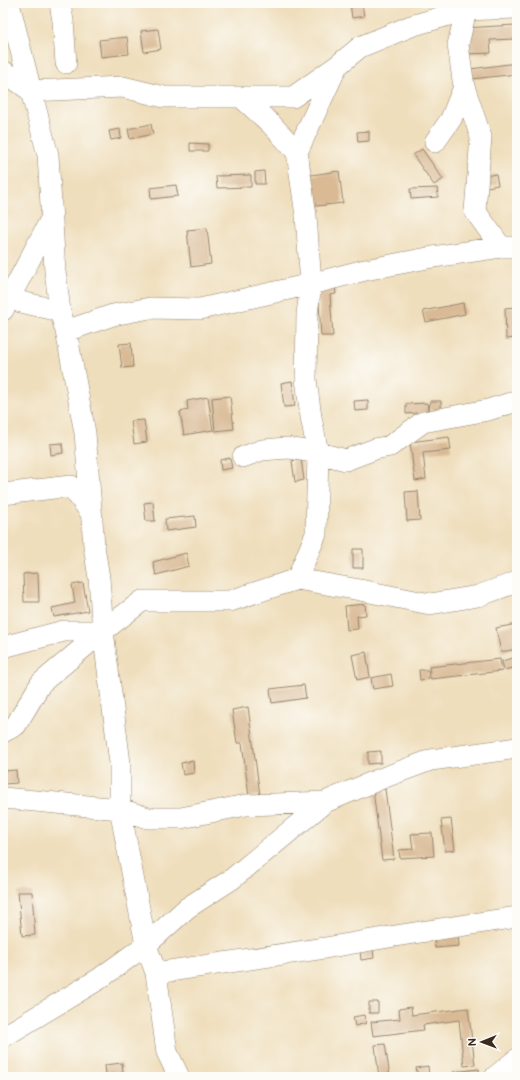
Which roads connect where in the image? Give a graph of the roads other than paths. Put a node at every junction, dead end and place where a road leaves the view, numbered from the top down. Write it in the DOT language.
graph roads {
  1 [pos="9,3"];
  2 [pos="60,3"];
  3 [pos="466,6"];
  4 [pos="517,8"];
  5 [pos="66,63"];
  6 [pos="337,66"];
  7 [pos="3,71"];
  8 [pos="464,87"];
  9 [pos="31,91"];
  10 [pos="241,97"];
  11 [pos="435,142"];
  12 [pos="297,152"];
  13 [pos="51,219"];
  14 [pos="509,247"];
  15 [pos="311,284"];
  16 [pos="5,303"];
  17 [pos="60,311"];
  18 [pos="66,331"];
  19 [pos="517,401"];
  20 [pos="318,453"];
  21 [pos="242,457"];
  22 [pos="3,494"];
  23 [pos="91,513"];
  24 [pos="297,579"];
  25 [pos="517,582"];
  26 [pos="103,631"];
  27 [pos="5,644"];
  28 [pos="3,732"];
  29 [pos="516,750"];
  30 [pos="3,798"];
  31 [pos="325,802"];
  32 [pos="120,809"];
  33 [pos="517,917"];
  34 [pos="146,945"];
  35 [pos="156,973"];
  36 [pos="3,1037"];
  37 [pos="517,1059"];
  38 [pos="179,1077"];
  39 [pos="495,1077"];
  1 -- 9 [label="street"];
  2 -- 5 [label="street"];
  3 -- 4 [label="street"];
  3 -- 6 [label="street"];
  3 -- 8 [label="street"];
  6 -- 10 [label="street"];
  6 -- 12 [label="street"];
  7 -- 9 [label="street"];
  8 -- 11 [label="street"];
  8 -- 14 [label="street"];
  9 -- 10 [label="street"];
  9 -- 13 [label="street"];
  10 -- 12 [label="street"];
  12 -- 15 [label="street"];
  13 -- 16 [label="street"];
  13 -- 17 [label="street"];
  14 -- 15 [label="street"];
  15 -- 18 [label="street"];
  15 -- 20 [label="street"];
  16 -- 17 [label="street"];
  17 -- 18 [label="street"];
  18 -- 23 [label="street"];
  19 -- 20 [label="street"];
  20 -- 21 [label="street"];
  20 -- 24 [label="street"];
  22 -- 23 [label="street"];
  23 -- 26 [label="street"];
  24 -- 25 [label="street"];
  24 -- 26 [label="street"];
  26 -- 27 [label="street"];
  26 -- 28 [label="street"];
  26 -- 32 [label="street"];
  29 -- 31 [label="street"];
  30 -- 32 [label="street"];
  31 -- 32 [label="street"];
  31 -- 34 [label="street"];
  32 -- 34 [label="street"];
  33 -- 35 [label="street"];
  34 -- 35 [label="street"];
  34 -- 36 [label="street"];
  35 -- 38 [label="street"];
  37 -- 39 [label="street"];
}
